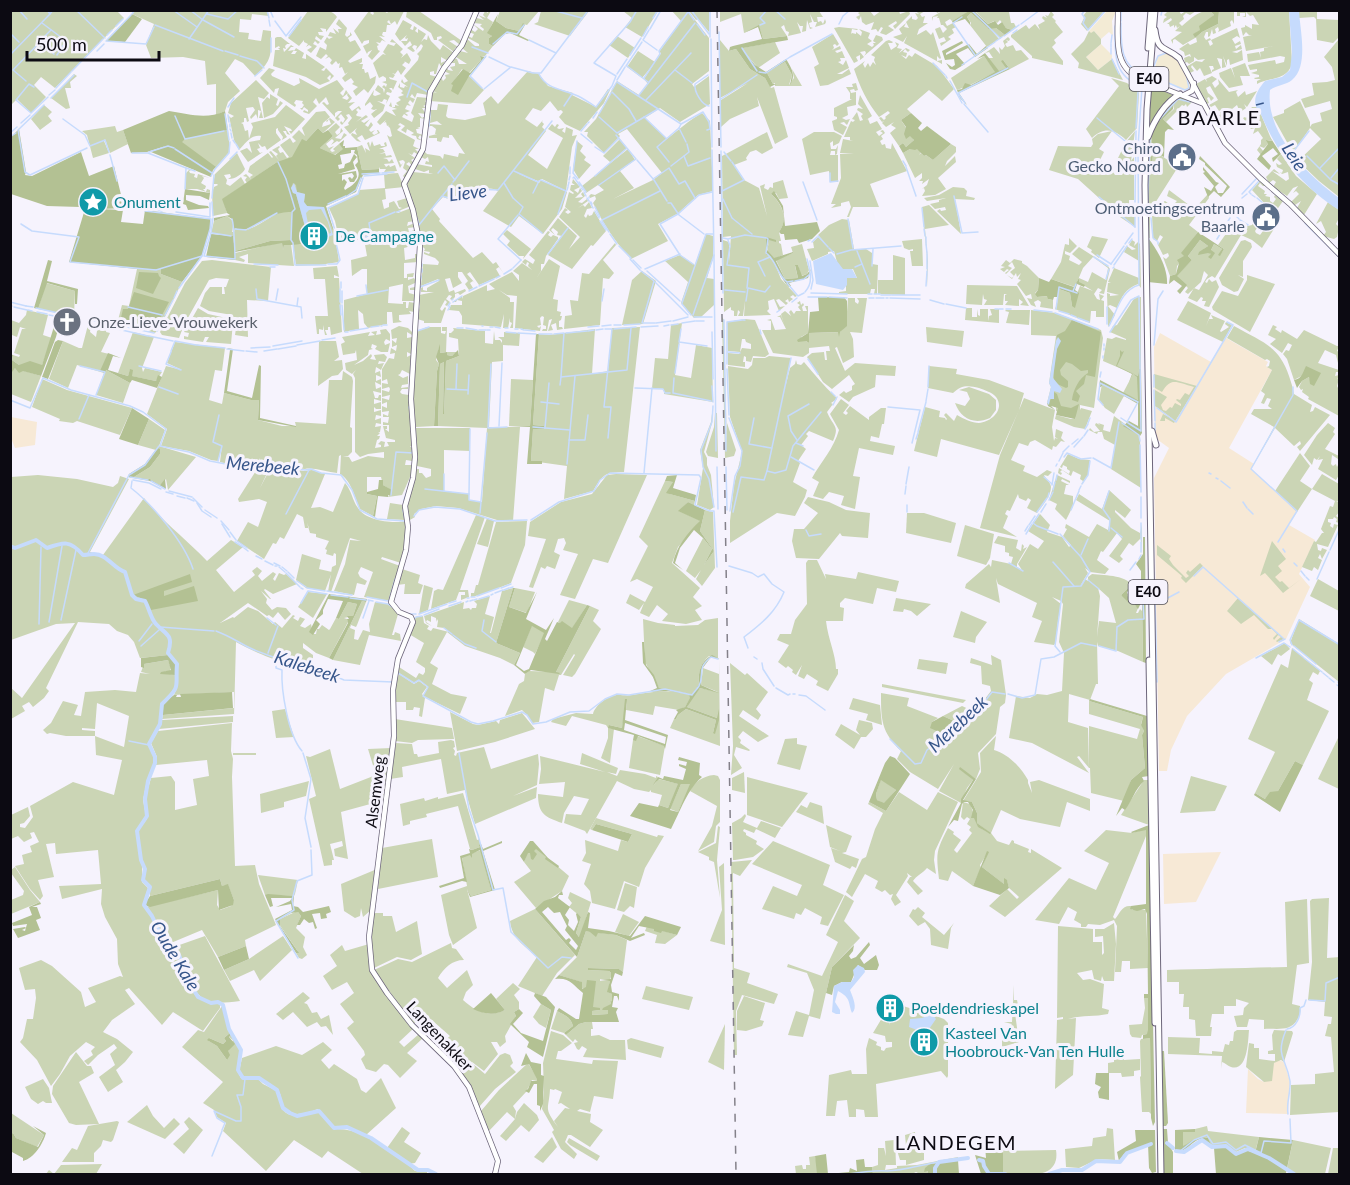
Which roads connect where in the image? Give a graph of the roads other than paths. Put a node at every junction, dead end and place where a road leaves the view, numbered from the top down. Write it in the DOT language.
graph roads {
  1 [pos="477,10"];
  2 [pos="1118,10"];
  3 [pos="1152,12"];
  4 [pos="1179,58"];
  5 [pos="1194,83"];
  6 [pos="1178,94"];
  7 [pos="1204,104"];
  8 [pos="1145,141"];
  9 [pos="1340,255"];
  10 [pos="1148,388"];
  11 [pos="1156,445"];
  12 [pos="372,914"];
  13 [pos="1159,1129"];
  14 [pos="495,1174"];
  15 [pos="1160,1174"];
  1 -- 12 [label="main road, Alsemweg"];
  2 -- 6 [label="main road, bridge"];
  3 -- 4 [label="highway"];
  3 -- 8 [label="highway, E40"];
  3 -- 13 [label="highway, E40"];
  4 -- 5 [label="main road"];
  5 -- 6 [label="main road"];
  5 -- 7 [label="main road"];
  6 -- 7 [label="main road"];
  6 -- 8 [label="highway"];
  7 -- 9 [label="main road"];
  8 -- 10 [label="highway, E40"];
  10 -- 11 [label="highway"];
  10 -- 13 [label="highway, E40"];
  12 -- 14 [label="main road, Langenakker"];
  13 -- 15 [label="highway, E40"];
}
